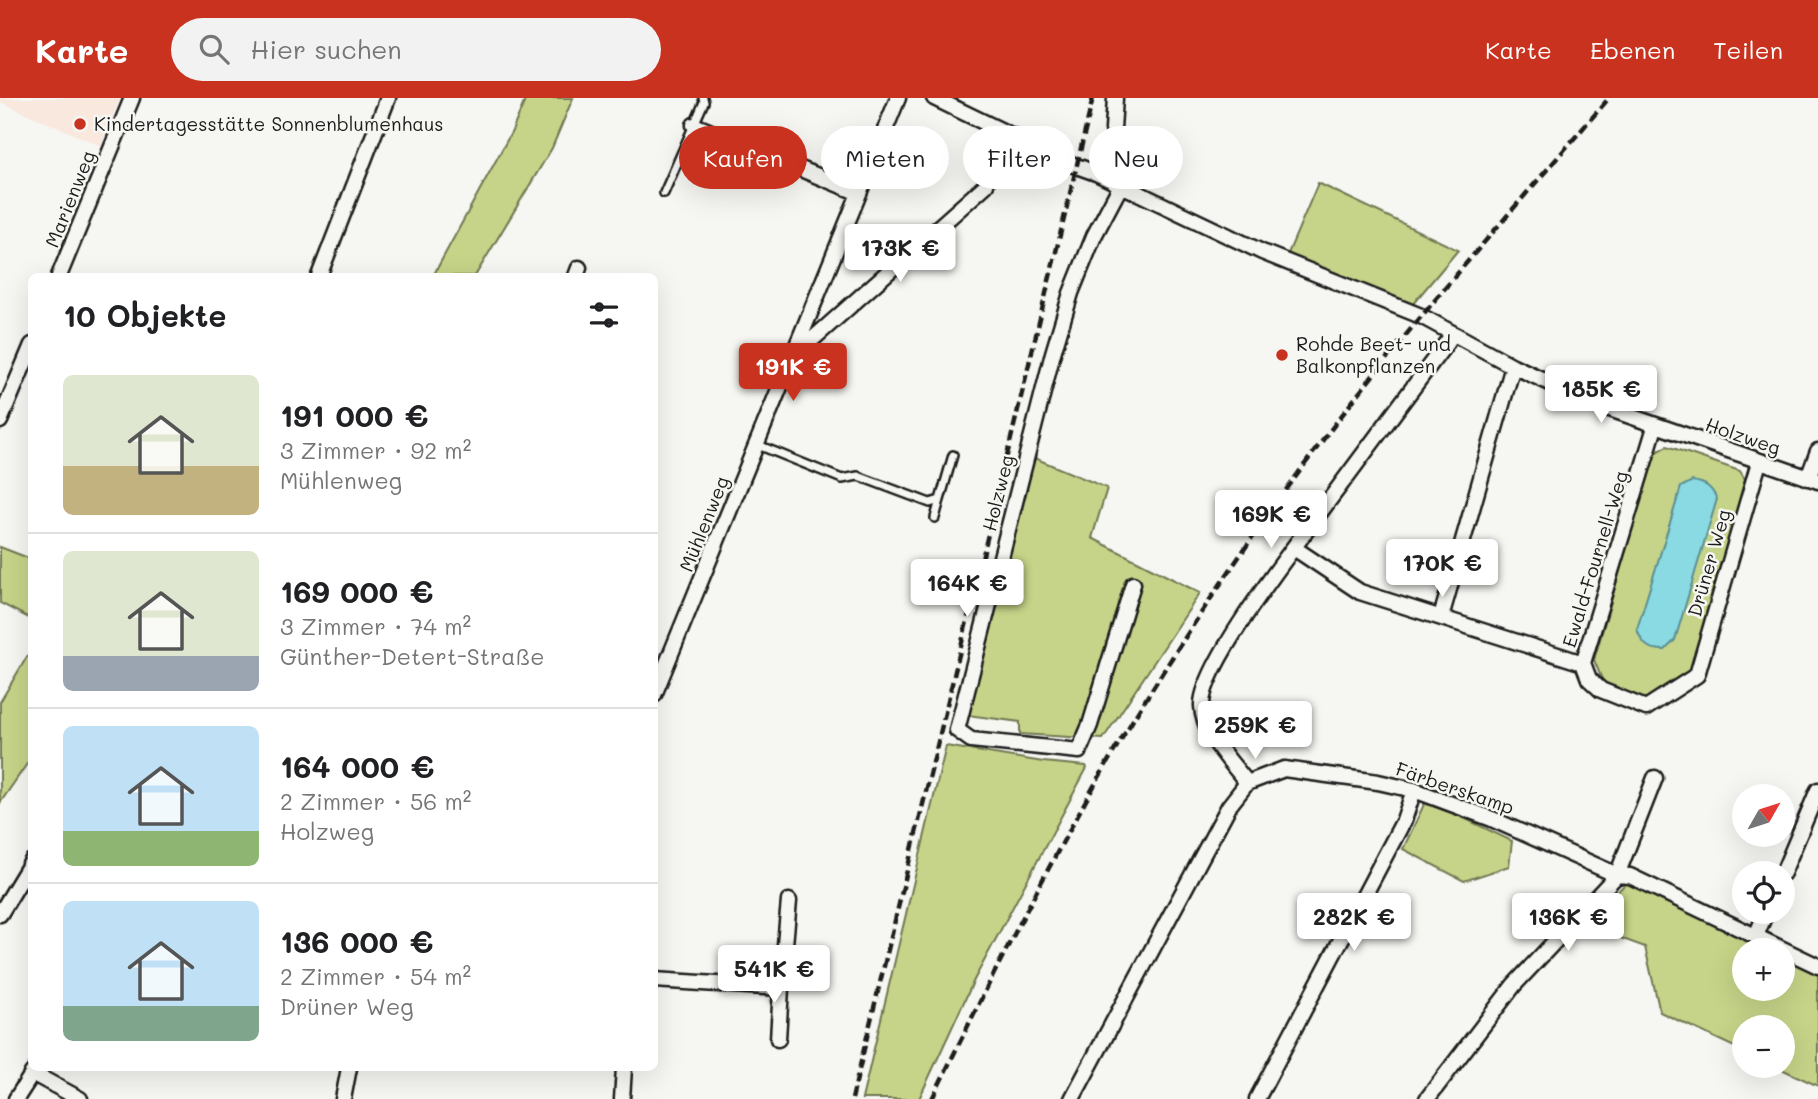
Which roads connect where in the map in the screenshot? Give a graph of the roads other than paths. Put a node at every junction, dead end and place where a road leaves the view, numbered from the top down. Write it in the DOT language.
graph roads {
  1 [pos="132,98"];
  2 [pos="388,98"];
  3 [pos="703,98"];
  4 [pos="898,98"];
  5 [pos="934,98"];
  6 [pos="1115,98"];
  7 [pos="694,125"];
  8 [pos="1113,126"];
  9 [pos="1089,170"];
  10 [pos="981,189"];
  11 [pos="1119,189"];
  12 [pos="1130,189"];
  13 [pos="664,193"];
  14 [pos="859,193"];
  15 [pos="61,273"];
  16 [pos="320,273"];
  17 [pos="1453,334"];
  18 [pos="28,355"];
  19 [pos="792,357"];
  20 [pos="1513,366"];
  21 [pos="0,421"];
  22 [pos="1655,427"];
  23 [pos="758,445"];
  24 [pos="1818,450"];
  25 [pos="953,455"];
  26 [pos="1759,462"];
  27 [pos="1813,480"];
  28 [pos="940,500"];
  29 [pos="935,518"];
  30 [pos="1294,548"];
  31 [pos="1133,584"];
  32 [pos="1441,617"];
  33 [pos="1583,663"];
  34 [pos="658,685"];
  35 [pos="1655,778"];
  36 [pos="1247,783"];
  37 [pos="1414,790"];
  38 [pos="1818,791"];
  39 [pos="1788,861"];
  40 [pos="28,868"];
  41 [pos="1617,876"];
  42 [pos="789,901"];
  43 [pos="0,914"];
  44 [pos="1761,924"];
  45 [pos="1756,936"];
  46 [pos="1818,966"];
  47 [pos="658,980"];
  48 [pos="781,988"];
  49 [pos="778,1039"];
  50 [pos="33,1071"];
  51 [pos="36,1071"];
  52 [pos="348,1071"];
  53 [pos="624,1071"];
  54 [pos="16,1099"];
  55 [pos="80,1099"];
  56 [pos="343,1099"];
  57 [pos="622,1099"];
  58 [pos="1072,1099"];
  59 [pos="1257,1099"];
  60 [pos="1427,1099"];
  1 -- 15 [label="street, Marienweg"];
  2 -- 16 [label="street"];
  3 -- 7 [label="lane"];
  4 -- 14 [label="street, Mühlenweg"];
  5 -- 9 [label="street, Holzweg"];
  6 -- 8 [label="street"];
  7 -- 13 [label="lane"];
  7 -- 14 [label="street"];
  10 -- 19 [label="street"];
  11 -- 31 [label="street, Holzweg"];
  12 -- 17 [label="street, Holzweg"];
  14 -- 19 [label="street, Mühlenweg"];
  17 -- 20 [label="street, Holzweg"];
  17 -- 30 [label="street"];
  18 -- 21 [label="street"];
  19 -- 23 [label="street, Mühlenweg"];
  20 -- 22 [label="street, Holzweg"];
  20 -- 32 [label="street"];
  22 -- 26 [label="street, Holzweg"];
  22 -- 33 [label="street, Ewald-Fournell-Weg"];
  23 -- 28 [label="lane"];
  23 -- 34 [label="street, Mühlenweg"];
  24 -- 27 [label="street"];
  25 -- 28 [label="lane"];
  26 -- 27 [label="street, Holzweg"];
  26 -- 33 [label="street, Drüner Weg"];
  28 -- 29 [label="lane"];
  30 -- 32 [label="street"];
  30 -- 36 [label="street"];
  32 -- 33 [label="street"];
  35 -- 41 [label="street"];
  36 -- 37 [label="street, Färberskamp"];
  36 -- 58 [label="street"];
  37 -- 41 [label="street, Färberskamp"];
  37 -- 59 [label="street"];
  38 -- 39 [label="street"];
  40 -- 43 [label="street"];
  41 -- 45 [label="street, Färberskamp"];
  41 -- 60 [label="street"];
  42 -- 48 [label="street"];
  44 -- 45 [label="street"];
  45 -- 46 [label="street, Färberskamp"];
  47 -- 48 [label="street"];
  48 -- 49 [label="street"];
  50 -- 54 [label="street"];
  51 -- 55 [label="street"];
  52 -- 56 [label="street"];
  53 -- 57 [label="street"];
}
